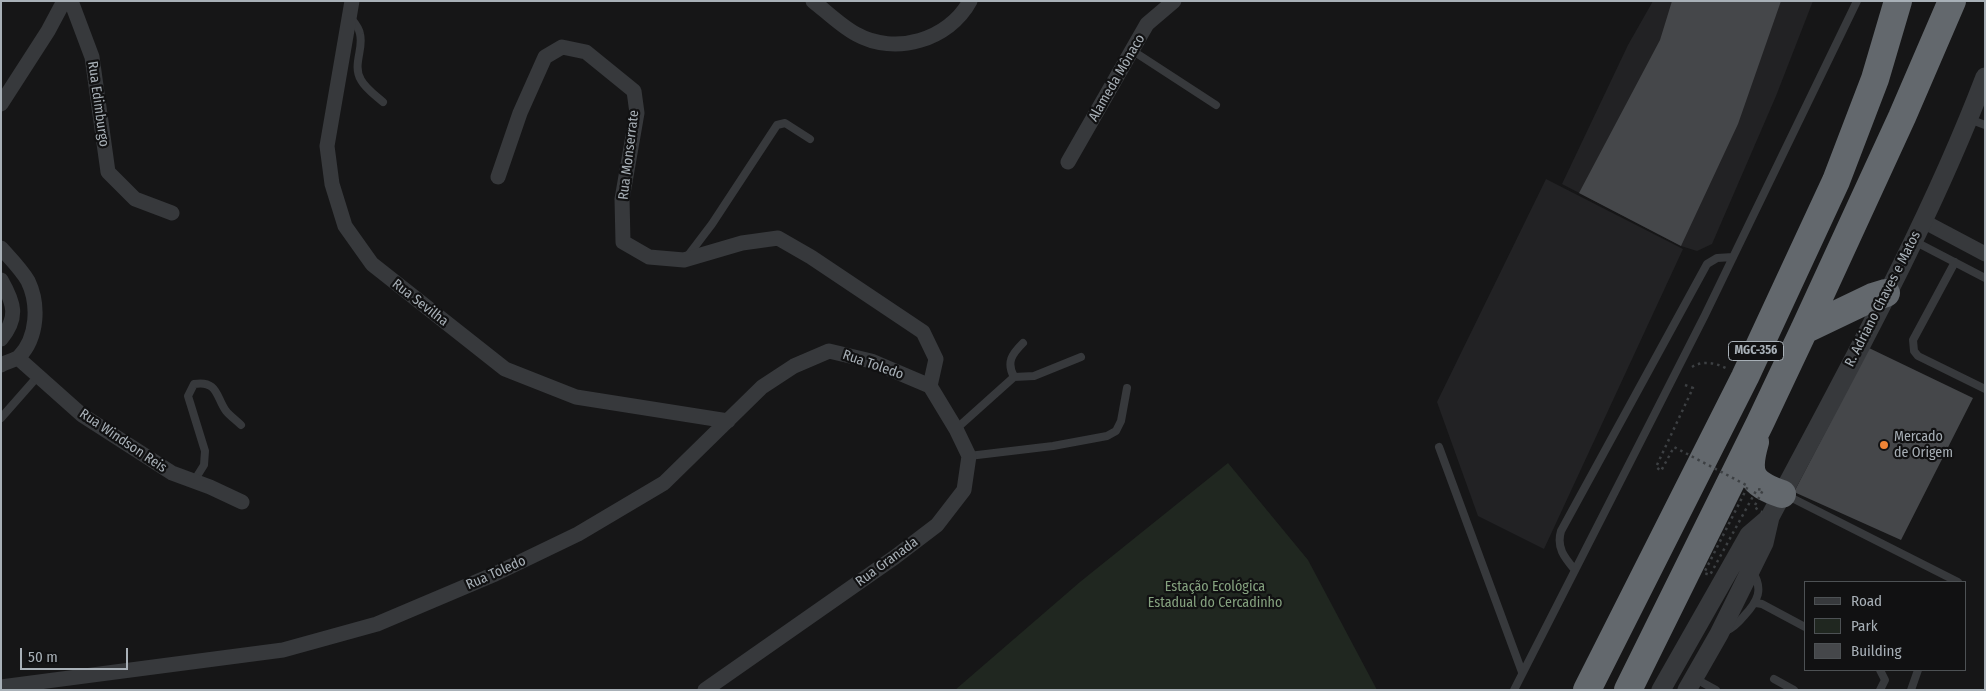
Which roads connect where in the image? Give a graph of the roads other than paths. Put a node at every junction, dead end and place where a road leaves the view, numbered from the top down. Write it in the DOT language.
graph roads {
  1 [pos="64,1"];
  2 [pos="71,1"];
  3 [pos="352,1"];
  4 [pos="813,1"];
  5 [pos="970,1"];
  6 [pos="1174,1"];
  7 [pos="1857,1"];
  8 [pos="1898,1"];
  9 [pos="1936,1"];
  10 [pos="1952,1"];
  11 [pos="350,17"];
  12 [pos="1132,51"];
  13 [pos="1983,84"];
  14 [pos="383,102"];
  15 [pos="1,104"];
  16 [pos="1216,105"];
  17 [pos="1902,117"];
  18 [pos="1977,122"];
  19 [pos="810,139"];
  20 [pos="1068,162"];
  21 [pos="498,177"];
  22 [pos="172,213"];
  23 [pos="1923,220"];
  24 [pos="1913,240"];
  25 [pos="1,248"];
  26 [pos="1985,254"];
  27 [pos="1733,257"];
  28 [pos="684,260"];
  29 [pos="1955,262"];
  30 [pos="1985,278"];
  31 [pos="1,280"];
  32 [pos="1886,293"];
  33 [pos="1804,330"];
  34 [pos="1,339"];
  35 [pos="1023,343"];
  36 [pos="1081,357"];
  37 [pos="18,358"];
  38 [pos="1,364"];
  39 [pos="38,376"];
  40 [pos="1014,377"];
  41 [pos="930,386"];
  42 [pos="1127,388"];
  43 [pos="1985,389"];
  44 [pos="1,418"];
  45 [pos="728,421"];
  46 [pos="1760,423"];
  47 [pos="241,425"];
  48 [pos="956,429"];
  49 [pos="1439,447"];
  50 [pos="970,456"];
  51 [pos="194,481"];
  52 [pos="242,502"];
  53 [pos="1772,507"];
  54 [pos="1750,569"];
  55 [pos="1575,570"];
  56 [pos="1956,581"];
  57 [pos="1756,603"];
  58 [pos="1804,626"];
  59 [pos="1719,634"];
  60 [pos="1880,671"];
  61 [pos="1918,671"];
  62 [pos="1522,672"];
  63 [pos="1774,679"];
  64 [pos="1690,684"];
  65 [pos="1,687"];
  66 [pos="705,690"];
  67 [pos="1514,690"];
  68 [pos="1587,690"];
  69 [pos="1628,690"];
  70 [pos="1661,690"];
  71 [pos="1716,690"];
  72 [pos="1794,690"];
  73 [pos="1880,690"];
  74 [pos="1911,690"];
  1 -- 15 [label="street"];
  2 -- 22 [label="street, Rua Edimburgo"];
  3 -- 11 [label="street, Rua Sevilha"];
  4 -- 5 [label="street"];
  6 -- 12 [label="street, Alameda Mônaco"];
  7 -- 27 [label="lane"];
  8 -- 68 [label="highway, MGC-356"];
  9 -- 17 [label="highway, MGC-356"];
  10 -- 17 [label="highway"];
  11 -- 14 [label="lane"];
  11 -- 45 [label="street, Rua Sevilha"];
  12 -- 16 [label="lane"];
  12 -- 20 [label="street, Alameda Mônaco"];
  13 -- 18 [label="street, R. Adriano Chaves e Matos"];
  17 -- 33 [label="highway, MGC-356"];
  18 -- 23 [label="street, R. Adriano Chaves e Matos"];
  19 -- 28 [label="lane"];
  21 -- 28 [label="street, Rua Monserrate"];
  23 -- 24 [label="street, R. Adriano Chaves e Matos"];
  23 -- 26 [label="street"];
  24 -- 29 [label="lane"];
  24 -- 32 [label="street, R. Adriano Chaves e Matos"];
  25 -- 37 [label="street"];
  27 -- 55 [label="lane"];
  27 -- 55 [label="lane"];
  28 -- 41 [label="street, Rua Monserrate"];
  29 -- 30 [label="lane"];
  29 -- 43 [label="lane"];
  31 -- 34 [label="street"];
  32 -- 33 [label="highway"];
  32 -- 53 [label="street, R. Adriano Chaves e Matos"];
  33 -- 46 [label="highway, MGC-356"];
  35 -- 40 [label="lane"];
  36 -- 40 [label="lane"];
  37 -- 38 [label="street"];
  37 -- 39 [label="street, Rua Windson Reis"];
  39 -- 44 [label="lane"];
  39 -- 51 [label="street, Rua Windson Reis"];
  40 -- 48 [label="lane"];
  41 -- 45 [label="street, Rua Toledo"];
  41 -- 48 [label="street"];
  42 -- 50 [label="lane"];
  45 -- 65 [label="street, Rua Toledo"];
  46 -- 53 [label="highway"];
  46 -- 69 [label="highway, MGC-356"];
  47 -- 51 [label="lane"];
  48 -- 50 [label="street"];
  49 -- 62 [label="lane"];
  50 -- 66 [label="street, Rua Granada"];
  51 -- 52 [label="street, Rua Windson Reis"];
  53 -- 54 [label="street, R. Adriano Chaves e Matos"];
  53 -- 56 [label="lane"];
  53 -- 70 [label="street, R. Adriano Chaves e Matos"];
  54 -- 57 [label="lane"];
  54 -- 59 [label="street, R. Adriano Chaves e Matos"];
  55 -- 62 [label="lane"];
  57 -- 58 [label="lane"];
  57 -- 59 [label="lane"];
  59 -- 64 [label="street, R. Adriano Chaves e Matos"];
  60 -- 73 [label="lane"];
  61 -- 74 [label="lane"];
  62 -- 67 [label="lane"];
  63 -- 72 [label="lane"];
  64 -- 71 [label="lane"];
}
